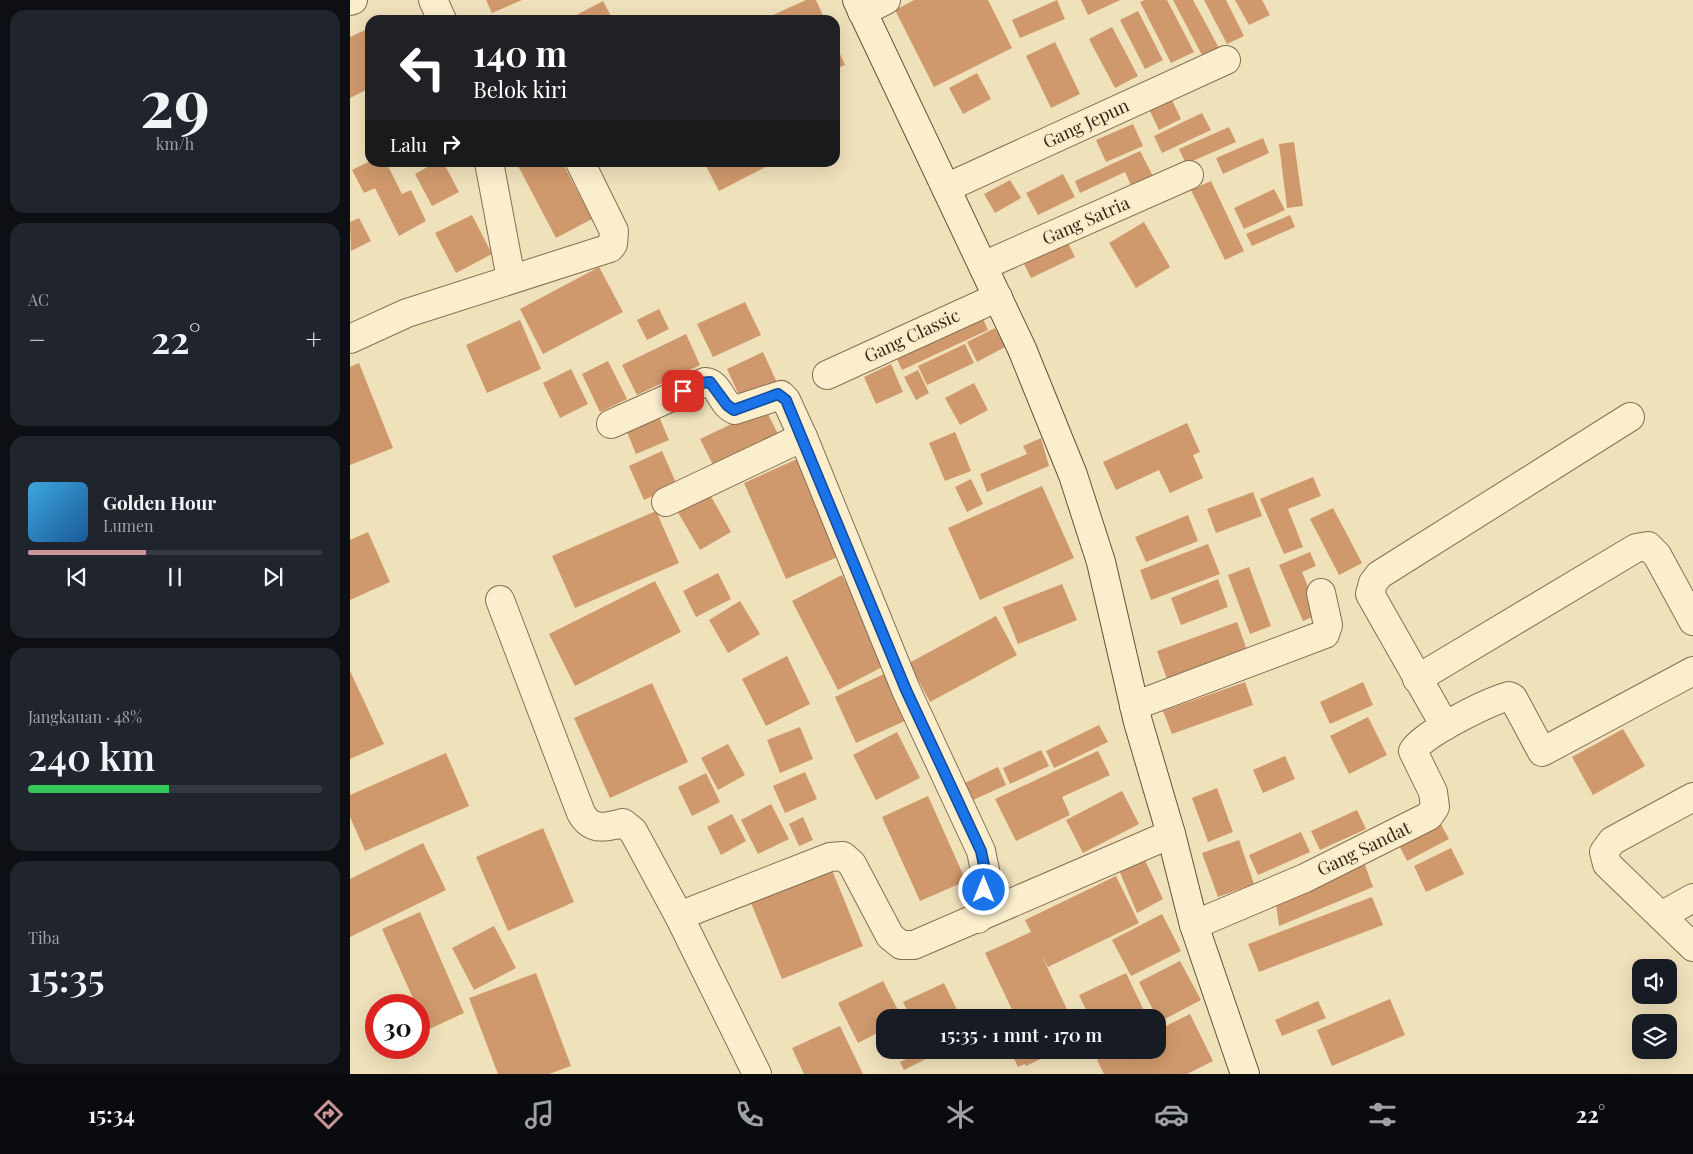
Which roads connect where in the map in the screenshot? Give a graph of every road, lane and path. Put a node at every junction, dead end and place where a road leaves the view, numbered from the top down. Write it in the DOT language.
graph roads {
  1 [pos="433,0"];
  2 [pos="868,4"];
  3 [pos="440,15"];
  4 [pos="1226,60"];
  5 [pos="490,167"];
  6 [pos="582,167"];
  7 [pos="1189,175"];
  8 [pos="946,188"];
  9 [pos="983,266"];
  10 [pos="511,279"];
  11 [pos="998,297"];
  12 [pos="350,339"];
  13 [pos="827,376"];
  14 [pos="1630,417"];
  15 [pos="611,424"];
  16 [pos="803,437"];
  17 [pos="666,502"];
  18 [pos="1321,593"];
  19 [pos="500,600"];
  20 [pos="1693,621"];
  21 [pos="1693,671"];
  22 [pos="1417,679"];
  23 [pos="1134,706"];
  24 [pos="1445,726"];
  25 [pos="1693,797"];
  26 [pos="1171,834"];
  27 [pos="1693,898"];
  28 [pos="679,916"];
  29 [pos="1662,916"];
  30 [pos="978,919"];
  31 [pos="1194,925"];
  32 [pos="1693,946"];
  33 [pos="757,1074"];
  34 [pos="1245,1074"];
  1 -- 3 [label="street"];
  2 -- 8 [label="street"];
  4 -- 8 [label="street, Gang Jepun"];
  5 -- 10 [label="street"];
  6 -- 10 [label="street"];
  7 -- 9 [label="street, Gang Satria"];
  8 -- 9 [label="street"];
  9 -- 11 [label="street"];
  10 -- 12 [label="street"];
  11 -- 13 [label="street, Gang Classic"];
  11 -- 23 [label="street"];
  14 -- 22 [label="street"];
  15 -- 16 [label="street"];
  16 -- 17 [label="street"];
  16 -- 30 [label="street"];
  18 -- 23 [label="street"];
  19 -- 28 [label="street"];
  20 -- 22 [label="street"];
  21 -- 24 [label="street"];
  22 -- 24 [label="street"];
  23 -- 26 [label="street"];
  24 -- 31 [label="street, Gang Sandat"];
  25 -- 29 [label="street"];
  26 -- 30 [label="street"];
  26 -- 31 [label="street"];
  27 -- 29 [label="street"];
  28 -- 30 [label="street"];
  28 -- 33 [label="street"];
  29 -- 32 [label="street"];
  31 -- 34 [label="street"];
}
